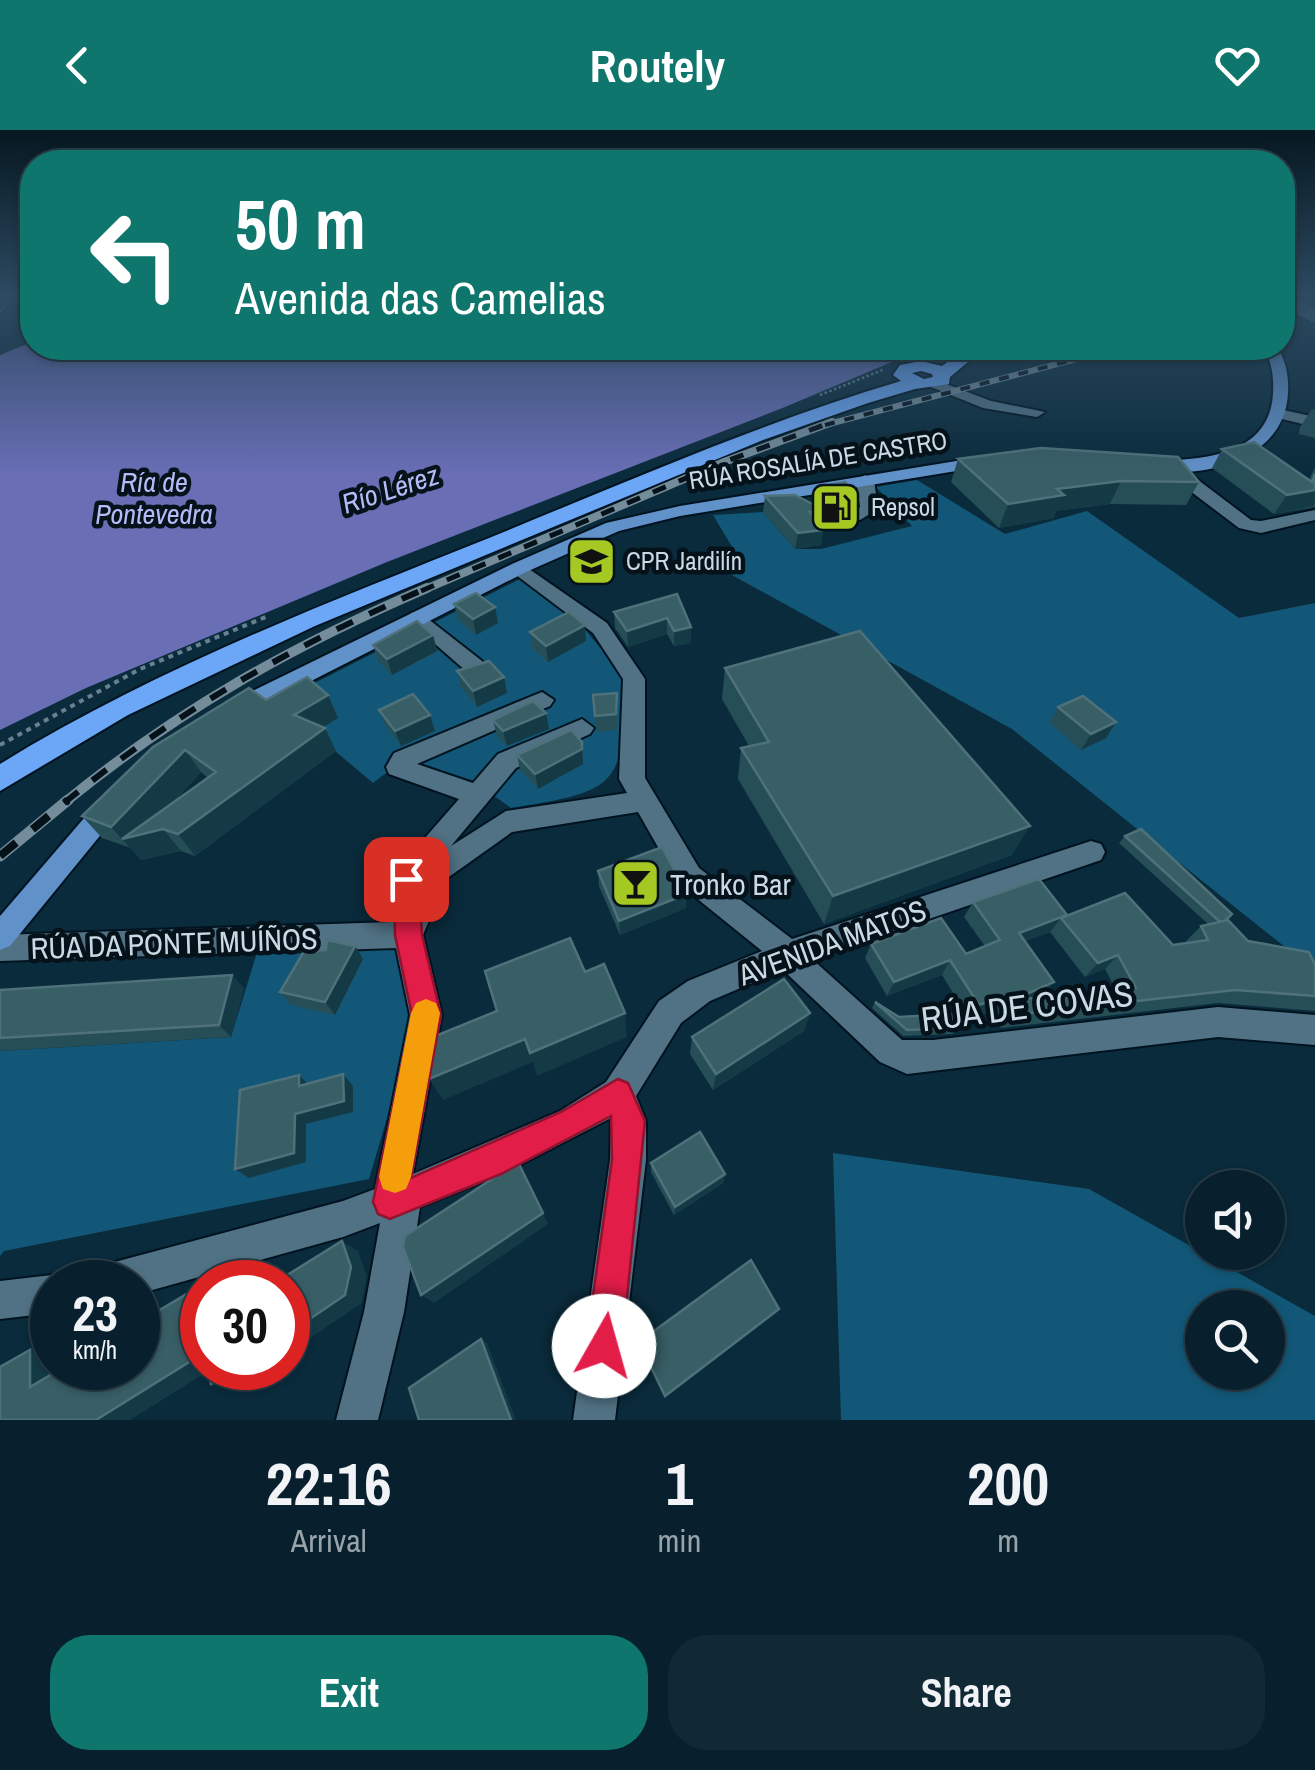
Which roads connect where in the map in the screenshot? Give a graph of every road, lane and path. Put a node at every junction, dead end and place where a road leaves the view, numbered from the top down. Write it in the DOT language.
graph roads {
  1 [pos="940,360"];
  2 [pos="954,360"];
  3 [pos="1276,360"];
  4 [pos="922,376"];
  5 [pos="1037,412"];
  6 [pos="1279,414"];
  7 [pos="1315,422"];
  8 [pos="1005,459"];
  9 [pos="1136,464"];
  10 [pos="1167,465"];
  11 [pos="865,480"];
  12 [pos="762,498"];
  13 [pos="1315,515"];
  14 [pos="519,568"];
  15 [pos="418,618"];
  16 [pos="474,666"];
  17 [pos="542,700"];
  18 [pos="204,726"];
  19 [pos="582,728"];
  20 [pos="0,760"];
  21 [pos="0,779"];
  22 [pos="128,786"];
  23 [pos="478,795"];
  24 [pos="645,802"];
  25 [pos="1091,852"];
  26 [pos="408,935"];
  27 [pos="0,937"];
  28 [pos="0,948"];
  29 [pos="788,954"];
  30 [pos="1315,1030"];
  31 [pos="618,1094"];
  32 [pos="396,1200"];
  33 [pos="160,1272"];
  34 [pos="30,1297"];
  35 [pos="0,1300"];
  36 [pos="357,1420"];
  37 [pos="594,1420"];
  1 -- 4 [label="highway"];
  2 -- 4 [label="highway"];
  3 -- 6 [label="main road"];
  4 -- 5 [label="street"];
  4 -- 20 [label="highway"];
  4 -- 21 [label="highway"];
  6 -- 7 [label="street"];
  6 -- 10 [label="main road"];
  8 -- 11 [label="main road, RÚA ROSALÍA DE CASTRO"];
  9 -- 10 [label="main road"];
  10 -- 13 [label="street"];
  11 -- 12 [label="main road, RÚA ROSALÍA DE CASTRO"];
  11 -- 12 [label="street"];
  12 -- 14 [label="main road, RÚA ROSALÍA DE CASTRO"];
  14 -- 15 [label="main road, RÚA ROSALÍA DE CASTRO"];
  14 -- 24 [label="street, RÚA DE COVAS"];
  15 -- 16 [label="street"];
  15 -- 18 [label="main road, RÚA ROSALÍA DE CASTRO"];
  17 -- 23 [label="street"];
  19 -- 23 [label="street"];
  22 -- 27 [label="main road"];
  23 -- 26 [label="street"];
  24 -- 26 [label="street"];
  24 -- 29 [label="street, RÚA DE COVAS"];
  25 -- 29 [label="street, AVENIDA MATOS"];
  26 -- 28 [label="street, RÚA DA PONTE MUÍÑOS"];
  26 -- 32 [label="street"];
  29 -- 30 [label="street, RÚA DE COVAS"];
  29 -- 31 [label="street, AVENIDA MATOS"];
  31 -- 32 [label="street"];
  31 -- 37 [label="street"];
  32 -- 33 [label="street"];
  32 -- 36 [label="street"];
  34 -- 35 [label="street"];
}
